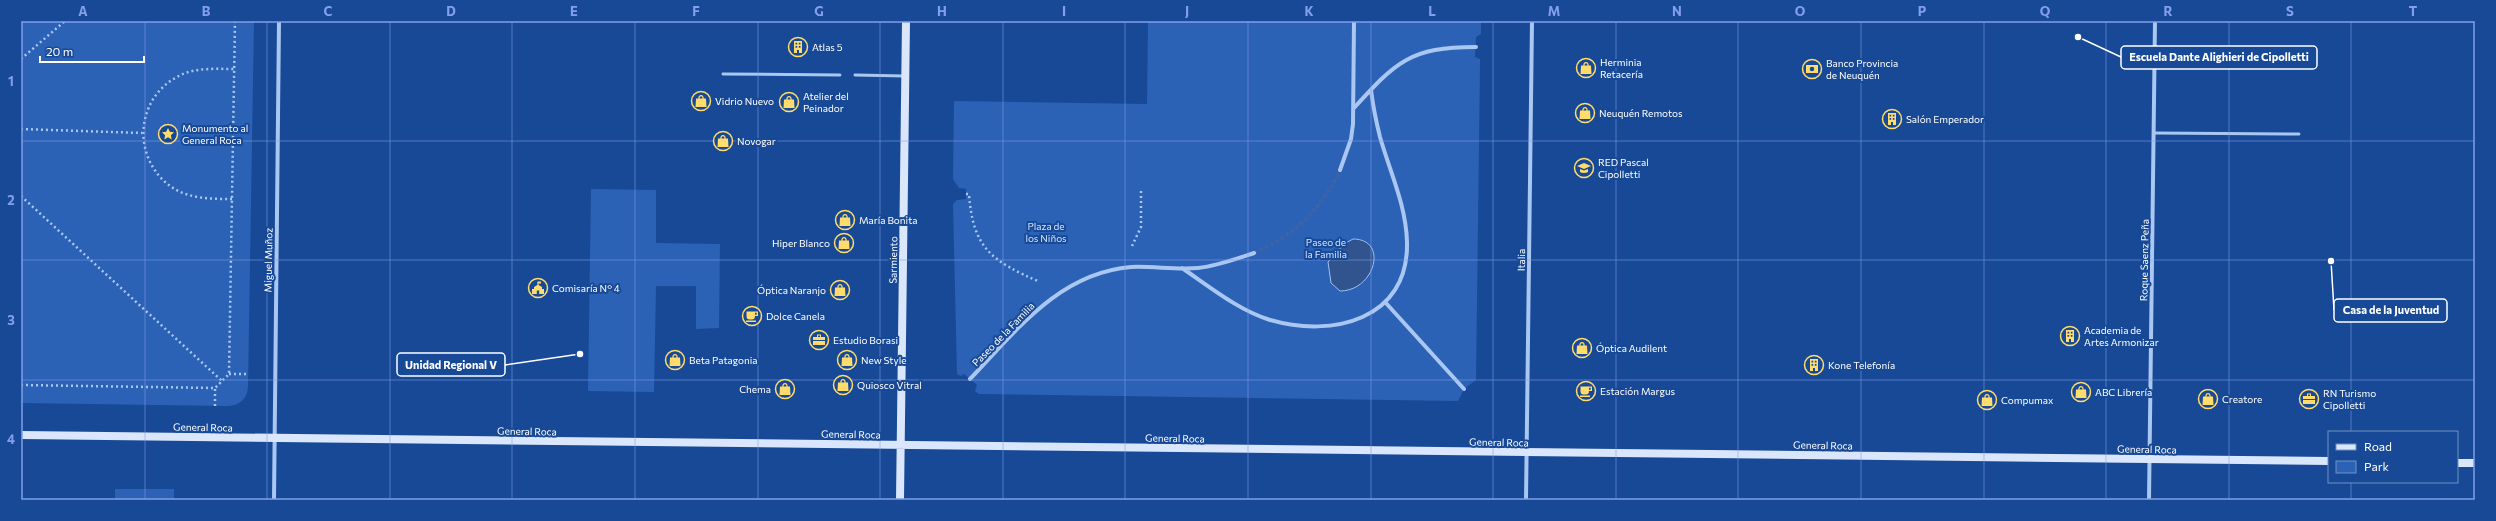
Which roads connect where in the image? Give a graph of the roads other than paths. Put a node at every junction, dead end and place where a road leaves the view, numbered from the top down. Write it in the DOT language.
graph roads {
  1 [pos="279,21"];
  2 [pos="906,21"];
  3 [pos="1354,21"];
  4 [pos="1532,21"];
  5 [pos="2155,21"];
  6 [pos="1476,47"];
  7 [pos="724,74"];
  8 [pos="840,75"];
  9 [pos="855,75"];
  10 [pos="905,76"];
  11 [pos="1371,90"];
  12 [pos="1354,109"];
  13 [pos="2154,133"];
  14 [pos="2299,134"];
  15 [pos="1340,170"];
  16 [pos="1254,253"];
  17 [pos="1182,268"];
  18 [pos="1385,302"];
  19 [pos="970,379"];
  20 [pos="1464,389"];
  21 [pos="21,434"];
  22 [pos="274,438"];
  23 [pos="901,445"];
  24 [pos="1527,452"];
  25 [pos="2150,459"];
  26 [pos="2328,462"];
  27 [pos="2458,463"];
  28 [pos="2475,463"];
  29 [pos="274,500"];
  30 [pos="900,500"];
  31 [pos="1526,500"];
  32 [pos="2149,500"];
  1 -- 22 [label="street, Miguel Muñoz"];
  2 -- 10 [label="street, Sarmiento"];
  3 -- 12 [label="street"];
  4 -- 24 [label="street, Italia"];
  5 -- 13 [label="street, Roque Saenz Peña"];
  6 -- 11 [label="street"];
  7 -- 8 [label="lane"];
  9 -- 10 [label="lane"];
  10 -- 23 [label="street, Sarmiento"];
  11 -- 12 [label="street"];
  11 -- 18 [label="street"];
  12 -- 15 [label="street"];
  13 -- 14 [label="lane"];
  13 -- 25 [label="street, Roque Saenz Peña"];
  16 -- 17 [label="street, Paseo de la Familia"];
  17 -- 18 [label="street"];
  17 -- 19 [label="street, Paseo de la Familia"];
  18 -- 20 [label="street"];
  21 -- 22 [label="street, General Roca"];
  22 -- 23 [label="street, General Roca"];
  22 -- 29 [label="street, Miguel Muñoz"];
  23 -- 24 [label="street, General Roca"];
  23 -- 30 [label="street, Sarmiento"];
  24 -- 25 [label="street, General Roca"];
  24 -- 31 [label="street, Italia"];
  25 -- 26 [label="street, General Roca"];
  25 -- 32 [label="street, Roque Saenz Peña"];
  27 -- 28 [label="street"];
}
